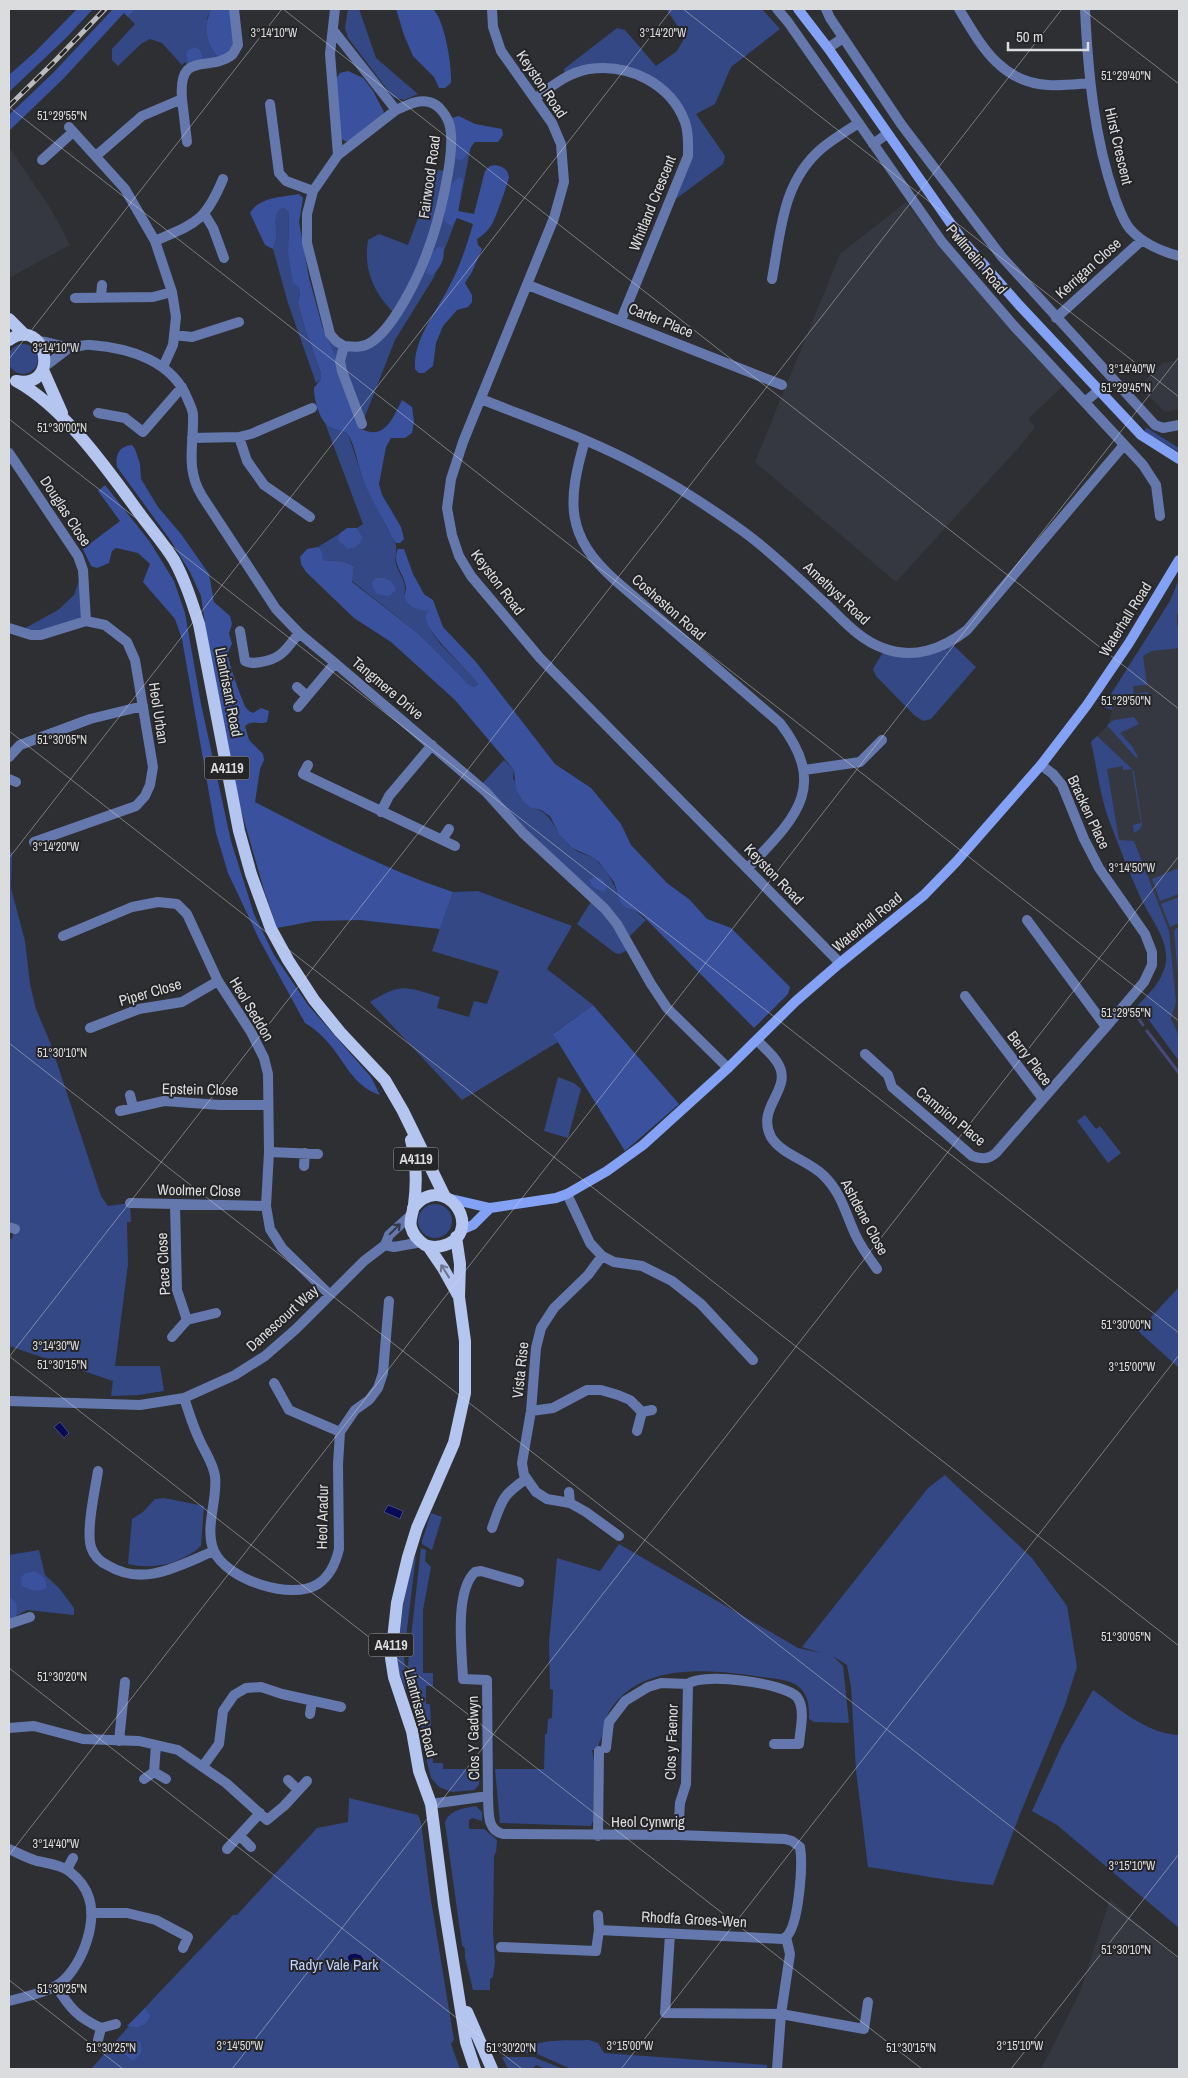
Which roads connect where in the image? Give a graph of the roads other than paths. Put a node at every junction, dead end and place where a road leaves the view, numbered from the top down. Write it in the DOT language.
graph roads {
  1 [pos="234,9"];
  2 [pos="335,9"];
  3 [pos="492,9"];
  4 [pos="777,9"];
  5 [pos="798,9"];
  6 [pos="826,9"];
  7 [pos="959,9"];
  8 [pos="1084,9"];
  9 [pos="333,30"];
  10 [pos="843,38"];
  11 [pos="828,48"];
  12 [pos="1090,83"];
  13 [pos="536,98"];
  14 [pos="182,99"];
  15 [pos="270,104"];
  16 [pos="396,110"];
  17 [pos="859,123"];
  18 [pos="887,134"];
  19 [pos="187,142"];
  20 [pos="873,144"];
  21 [pos="338,155"];
  22 [pos="96,156"];
  23 [pos="42,160"];
  24 [pos="224,179"];
  25 [pos="313,191"];
  26 [pos="205,215"];
  27 [pos="155,241"];
  28 [pos="1141,241"];
  29 [pos="1179,256"];
  30 [pos="224,258"];
  31 [pos="772,279"];
  32 [pos="102,285"];
  33 [pos="528,285"];
  34 [pos="172,292"];
  35 [pos="101,297"];
  36 [pos="75,298"];
  37 [pos="1056,318"];
  38 [pos="9,319"];
  39 [pos="621,320"];
  40 [pos="239,322"];
  41 [pos="25,335"];
  42 [pos="174,335"];
  43 [pos="9,340"];
  44 [pos="39,341"];
  45 [pos="344,346"];
  46 [pos="70,348"];
  47 [pos="163,367"];
  48 [pos="43,369"];
  49 [pos="11,379"];
  50 [pos="782,385"];
  51 [pos="182,387"];
  52 [pos="1099,390"];
  53 [pos="481,399"];
  54 [pos="1085,402"];
  55 [pos="312,408"];
  56 [pos="98,413"];
  57 [pos="1142,413"];
  58 [pos="65,419"];
  59 [pos="362,424"];
  60 [pos="1131,425"];
  61 [pos="1179,425"];
  62 [pos="239,437"];
  63 [pos="192,438"];
  64 [pos="585,440"];
  65 [pos="1124,445"];
  66 [pos="9,453"];
  67 [pos="1179,459"];
  68 [pos="310,516"];
  69 [pos="1160,516"];
  70 [pos="1179,560"];
  71 [pos="86,621"];
  72 [pos="9,628"];
  73 [pos="240,631"];
  74 [pos="299,633"];
  75 [pos="334,663"];
  76 [pos="297,687"];
  77 [pos="307,696"];
  78 [pos="143,706"];
  79 [pos="298,707"];
  80 [pos="882,740"];
  81 [pos="432,745"];
  82 [pos="9,757"];
  83 [pos="308,765"];
  84 [pos="1041,765"];
  85 [pos="804,770"];
  86 [pos="381,812"];
  87 [pos="448,829"];
  88 [pos="442,840"];
  89 [pos="34,842"];
  90 [pos="455,846"];
  91 [pos="748,868"];
  92 [pos="1027,920"];
  93 [pos="63,936"];
  94 [pos="840,963"];
  95 [pos="218,981"];
  96 [pos="964,996"];
  97 [pos="1106,1027"];
  98 [pos="90,1028"];
  99 [pos="757,1040"];
  100 [pos="865,1054"];
  101 [pos="728,1068"];
  102 [pos="130,1095"];
  103 [pos="1043,1099"];
  104 [pos="267,1105"];
  105 [pos="134,1107"];
  106 [pos="120,1111"];
  107 [pos="403,1111"];
  108 [pos="269,1152"];
  109 [pos="305,1153"];
  110 [pos="318,1154"];
  111 [pos="304,1166"];
  112 [pos="567,1194"];
  113 [pos="448,1198"];
  114 [pos="130,1203"];
  115 [pos="175,1204"];
  116 [pos="266,1206"];
  117 [pos="490,1208"];
  118 [pos="412,1212"];
  119 [pos="458,1233"];
  120 [pos="425,1244"];
  121 [pos="385,1245"];
  122 [pos="602,1256"];
  123 [pos="877,1269"];
  124 [pos="330,1295"];
  125 [pos="459,1297"];
  126 [pos="389,1301"];
  127 [pos="216,1314"];
  128 [pos="187,1320"];
  129 [pos="172,1337"];
  130 [pos="752,1360"];
  131 [pos="274,1383"];
  132 [pos="184,1398"];
  133 [pos="9,1401"];
  134 [pos="532,1411"];
  135 [pos="637,1431"];
  136 [pos="340,1432"];
  137 [pos="98,1471"];
  138 [pos="526,1480"];
  139 [pos="569,1492"];
  140 [pos="570,1504"];
  141 [pos="492,1528"];
  142 [pos="619,1536"];
  143 [pos="214,1551"];
  144 [pos="519,1582"];
  145 [pos="30,1617"];
  146 [pos="9,1624"];
  147 [pos="125,1682"];
  148 [pos="690,1683"];
  149 [pos="312,1701"];
  150 [pos="341,1707"];
  151 [pos="310,1714"];
  152 [pos="9,1728"];
  153 [pos="119,1741"];
  154 [pos="774,1744"];
  155 [pos="156,1745"];
  156 [pos="203,1766"];
  157 [pos="154,1772"];
  158 [pos="144,1778"];
  159 [pos="166,1778"];
  160 [pos="288,1780"];
  161 [pos="307,1781"];
  162 [pos="298,1790"];
  163 [pos="488,1796"];
  164 [pos="431,1804"];
  165 [pos="260,1813"];
  166 [pos="678,1835"];
  167 [pos="240,1836"];
  168 [pos="598,1836"];
  169 [pos="251,1847"];
  170 [pos="9,1849"];
  171 [pos="227,1849"];
  172 [pos="73,1858"];
  173 [pos="67,1869"];
  174 [pos="91,1913"];
  175 [pos="598,1915"];
  176 [pos="599,1930"];
  177 [pos="670,1934"];
  178 [pos="786,1937"];
  179 [pos="501,1947"];
  180 [pos="183,1948"];
  181 [pos="56,1986"];
  182 [pos="460,1996"];
  183 [pos="9,2001"];
  184 [pos="868,2002"];
  185 [pos="780,2014"];
  186 [pos="116,2024"];
  187 [pos="101,2028"];
  188 [pos="98,2040"];
  189 [pos="475,2069"];
  190 [pos="492,2069"];
  191 [pos="777,2069"];
  1 -- 14 [label="street"];
  2 -- 9 [label="street"];
  3 -- 13 [label="street, Keyston Road"];
  4 -- 17 [label="street, Pwllmelin Road"];
  5 -- 11 [label="street, Pwllmelin Road"];
  6 -- 10 [label="street, Pwllmelin Road"];
  7 -- 12 [label="street"];
  8 -- 12 [label="street, Hirst Crescent"];
  9 -- 16 [label="street"];
  9 -- 21 [label="street"];
  10 -- 11 [label="street"];
  10 -- 37 [label="street, Pwllmelin Road"];
  11 -- 18 [label="street, Pwllmelin Road"];
  12 -- 28 [label="street, Hirst Crescent"];
  13 -- 33 [label="street, Keyston Road"];
  13 -- 39 [label="street, Whitland Crescent"];
  14 -- 19 [label="street"];
  14 -- 22 [label="street"];
  15 -- 25 [label="street"];
  16 -- 21 [label="street, Fairwood Road"];
  16 -- 45 [label="street, Fairwood Road"];
  17 -- 20 [label="street, Pwllmelin Road"];
  17 -- 31 [label="street"];
  18 -- 20 [label="street"];
  18 -- 52 [label="street, Pwllmelin Road"];
  20 -- 54 [label="street, Pwllmelin Road"];
  21 -- 25 [label="street, Fairwood Road"];
  22 -- 23 [label="street"];
  22 -- 27 [label="street"];
  24 -- 26 [label="street"];
  25 -- 45 [label="street, Fairwood Road"];
  26 -- 27 [label="street"];
  26 -- 30 [label="street"];
  27 -- 34 [label="street"];
  28 -- 29 [label="street, Hirst Crescent"];
  28 -- 37 [label="street, Kerrigan Close"];
  32 -- 35 [label="street"];
  33 -- 39 [label="street, Carter Place"];
  33 -- 53 [label="street, Keyston Road"];
  34 -- 35 [label="street"];
  34 -- 42 [label="street"];
  35 -- 36 [label="street"];
  37 -- 57 [label="street, Pwllmelin Road"];
  38 -- 41 [label="main road"];
  39 -- 50 [label="street, Carter Place"];
  40 -- 42 [label="street"];
  41 -- 43 [label="main road"];
  41 -- 44 [label="main road"];
  42 -- 47 [label="street"];
  44 -- 46 [label="street, Tangmere Drive"];
  44 -- 48 [label="main road, Llantrisant Road"];
  45 -- 59 [label="street"];
  46 -- 47 [label="street, Tangmere Drive"];
  46 -- 48 [label="street"];
  47 -- 51 [label="street, Tangmere Drive"];
  48 -- 49 [label="main road"];
  48 -- 58 [label="main road, Llantrisant Road / A4119"];
  49 -- 58 [label="main road, Llantrisant Road / A4119"];
  51 -- 56 [label="street"];
  51 -- 63 [label="street, Tangmere Drive"];
  52 -- 54 [label="street"];
  52 -- 60 [label="street, Pwllmelin Road"];
  53 -- 64 [label="street, Amethyst Road"];
  53 -- 91 [label="street, Keyston Road"];
  54 -- 65 [label="street, Pwllmelin Road"];
  55 -- 62 [label="street"];
  57 -- 60 [label="street"];
  57 -- 61 [label="street, Pwllmelin Road"];
  58 -- 107 [label="main road, Llantrisant Road / A4119"];
  60 -- 67 [label="street, Pwllmelin Road"];
  62 -- 63 [label="street"];
  62 -- 68 [label="street"];
  63 -- 74 [label="street, Tangmere Drive"];
  64 -- 65 [label="street, Amethyst Road"];
  64 -- 85 [label="street, Cosheston Road"];
  65 -- 69 [label="street, Pwllmelin Road"];
  66 -- 71 [label="street, Douglas Close"];
  70 -- 84 [label="street, Waterhall Road"];
  71 -- 72 [label="street"];
  71 -- 78 [label="street, Heol Urban"];
  73 -- 74 [label="street"];
  74 -- 75 [label="street, Tangmere Drive"];
  75 -- 77 [label="street"];
  75 -- 81 [label="street, Tangmere Drive"];
  76 -- 77 [label="street"];
  77 -- 79 [label="street"];
  78 -- 82 [label="street"];
  78 -- 89 [label="street, Heol Urban"];
  80 -- 85 [label="street"];
  81 -- 86 [label="street"];
  81 -- 101 [label="street, Tangmere Drive"];
  83 -- 86 [label="street"];
  84 -- 94 [label="street, Waterhall Road"];
  84 -- 97 [label="street, Bracken Place"];
  85 -- 91 [label="street, Cosheston Road"];
  86 -- 88 [label="street"];
  87 -- 88 [label="street"];
  88 -- 90 [label="street"];
  91 -- 94 [label="street, Keyston Road"];
  92 -- 97 [label="street"];
  93 -- 95 [label="street, Heol Seddon"];
  94 -- 99 [label="street, Waterhall Road"];
  95 -- 98 [label="street, Piper Close"];
  95 -- 104 [label="street, Heol Seddon"];
  96 -- 103 [label="street, Berry Place"];
  97 -- 103 [label="street, Berry Place"];
  99 -- 101 [label="street, Waterhall Road"];
  99 -- 123 [label="street, Ashdene Close"];
  100 -- 103 [label="street, Campion Place"];
  101 -- 112 [label="street, Waterhall Road"];
  102 -- 105 [label="street"];
  104 -- 105 [label="street, Epstein Close"];
  104 -- 108 [label="street, Heol Seddon"];
  105 -- 106 [label="street, Epstein Close"];
  107 -- 113 [label="main road, Llantrisant Road / A4119"];
  107 -- 118 [label="main road, Llantrisant Road / A4119"];
  108 -- 109 [label="street"];
  108 -- 116 [label="street, Heol Seddon"];
  109 -- 110 [label="street"];
  109 -- 111 [label="street"];
  112 -- 117 [label="street, Waterhall Road"];
  112 -- 122 [label="street"];
  113 -- 117 [label="street, Waterhall Road"];
  113 -- 118 [label="main road"];
  113 -- 119 [label="main road, Llantrisant Road / A4119"];
  114 -- 115 [label="street, Woolmer Close"];
  115 -- 116 [label="street, Woolmer Close"];
  115 -- 128 [label="street, Pace Close"];
  116 -- 124 [label="street, Heol Seddon"];
  117 -- 119 [label="street"];
  118 -- 120 [label="main road, Llantrisant Road / A4119"];
  121 -- 118 [label="street, Danescourt Way, one-way"];
  119 -- 120 [label="main road"];
  119 -- 125 [label="main road, Llantrisant Road / A4119"];
  120 -- 121 [label="street"];
  125 -- 120 [label="main road, Llantrisant Road / A4119, one-way"];
  121 -- 124 [label="street, Danescourt Way"];
  122 -- 130 [label="street"];
  122 -- 134 [label="street, Vista Rise"];
  124 -- 132 [label="street, Danescourt Way"];
  125 -- 164 [label="main road, Llantrisant Road / A4119"];
  126 -- 136 [label="street"];
  127 -- 128 [label="street"];
  128 -- 129 [label="street"];
  131 -- 136 [label="street"];
  132 -- 133 [label="street, Danescourt Way"];
  132 -- 143 [label="street"];
  134 -- 135 [label="street"];
  134 -- 138 [label="street, Vista Rise"];
  136 -- 143 [label="street, Heol Aradur"];
  137 -- 143 [label="street"];
  138 -- 140 [label="street"];
  138 -- 141 [label="street"];
  139 -- 140 [label="street"];
  140 -- 142 [label="street"];
  144 -- 163 [label="street, Clos Y Gadwyn"];
  145 -- 146 [label="street"];
  147 -- 153 [label="street"];
  148 -- 154 [label="street"];
  148 -- 166 [label="street, Clos y Faenor"];
  148 -- 168 [label="street"];
  149 -- 150 [label="street"];
  149 -- 151 [label="street"];
  149 -- 156 [label="street"];
  152 -- 153 [label="street"];
  153 -- 155 [label="street"];
  155 -- 156 [label="street"];
  155 -- 157 [label="street"];
  156 -- 165 [label="street"];
  157 -- 158 [label="street"];
  157 -- 159 [label="street"];
  160 -- 162 [label="street"];
  161 -- 162 [label="street"];
  162 -- 165 [label="street"];
  163 -- 164 [label="street"];
  163 -- 168 [label="street, Heol Cynwrig"];
  164 -- 182 [label="main road, Llantrisant Road / A4119"];
  165 -- 167 [label="street"];
  166 -- 168 [label="street, Heol Cynwrig"];
  166 -- 178 [label="street, Heol Cynwrig"];
  167 -- 169 [label="street"];
  167 -- 171 [label="street"];
  170 -- 173 [label="street"];
  172 -- 173 [label="street"];
  173 -- 174 [label="street"];
  174 -- 180 [label="street"];
  174 -- 181 [label="street"];
  175 -- 176 [label="street"];
  176 -- 177 [label="street, Rhodfa Groes-Wen"];
  176 -- 179 [label="street"];
  177 -- 178 [label="street, Rhodfa Groes-Wen"];
  177 -- 185 [label="street"];
  178 -- 185 [label="street"];
  181 -- 183 [label="street"];
  181 -- 187 [label="street"];
  182 -- 189 [label="main road, Llantrisant Road / A4119"];
  182 -- 190 [label="main road, Llantrisant Road / A4119"];
  184 -- 185 [label="street"];
  185 -- 191 [label="street"];
  186 -- 187 [label="street"];
  187 -- 188 [label="street"];
}
